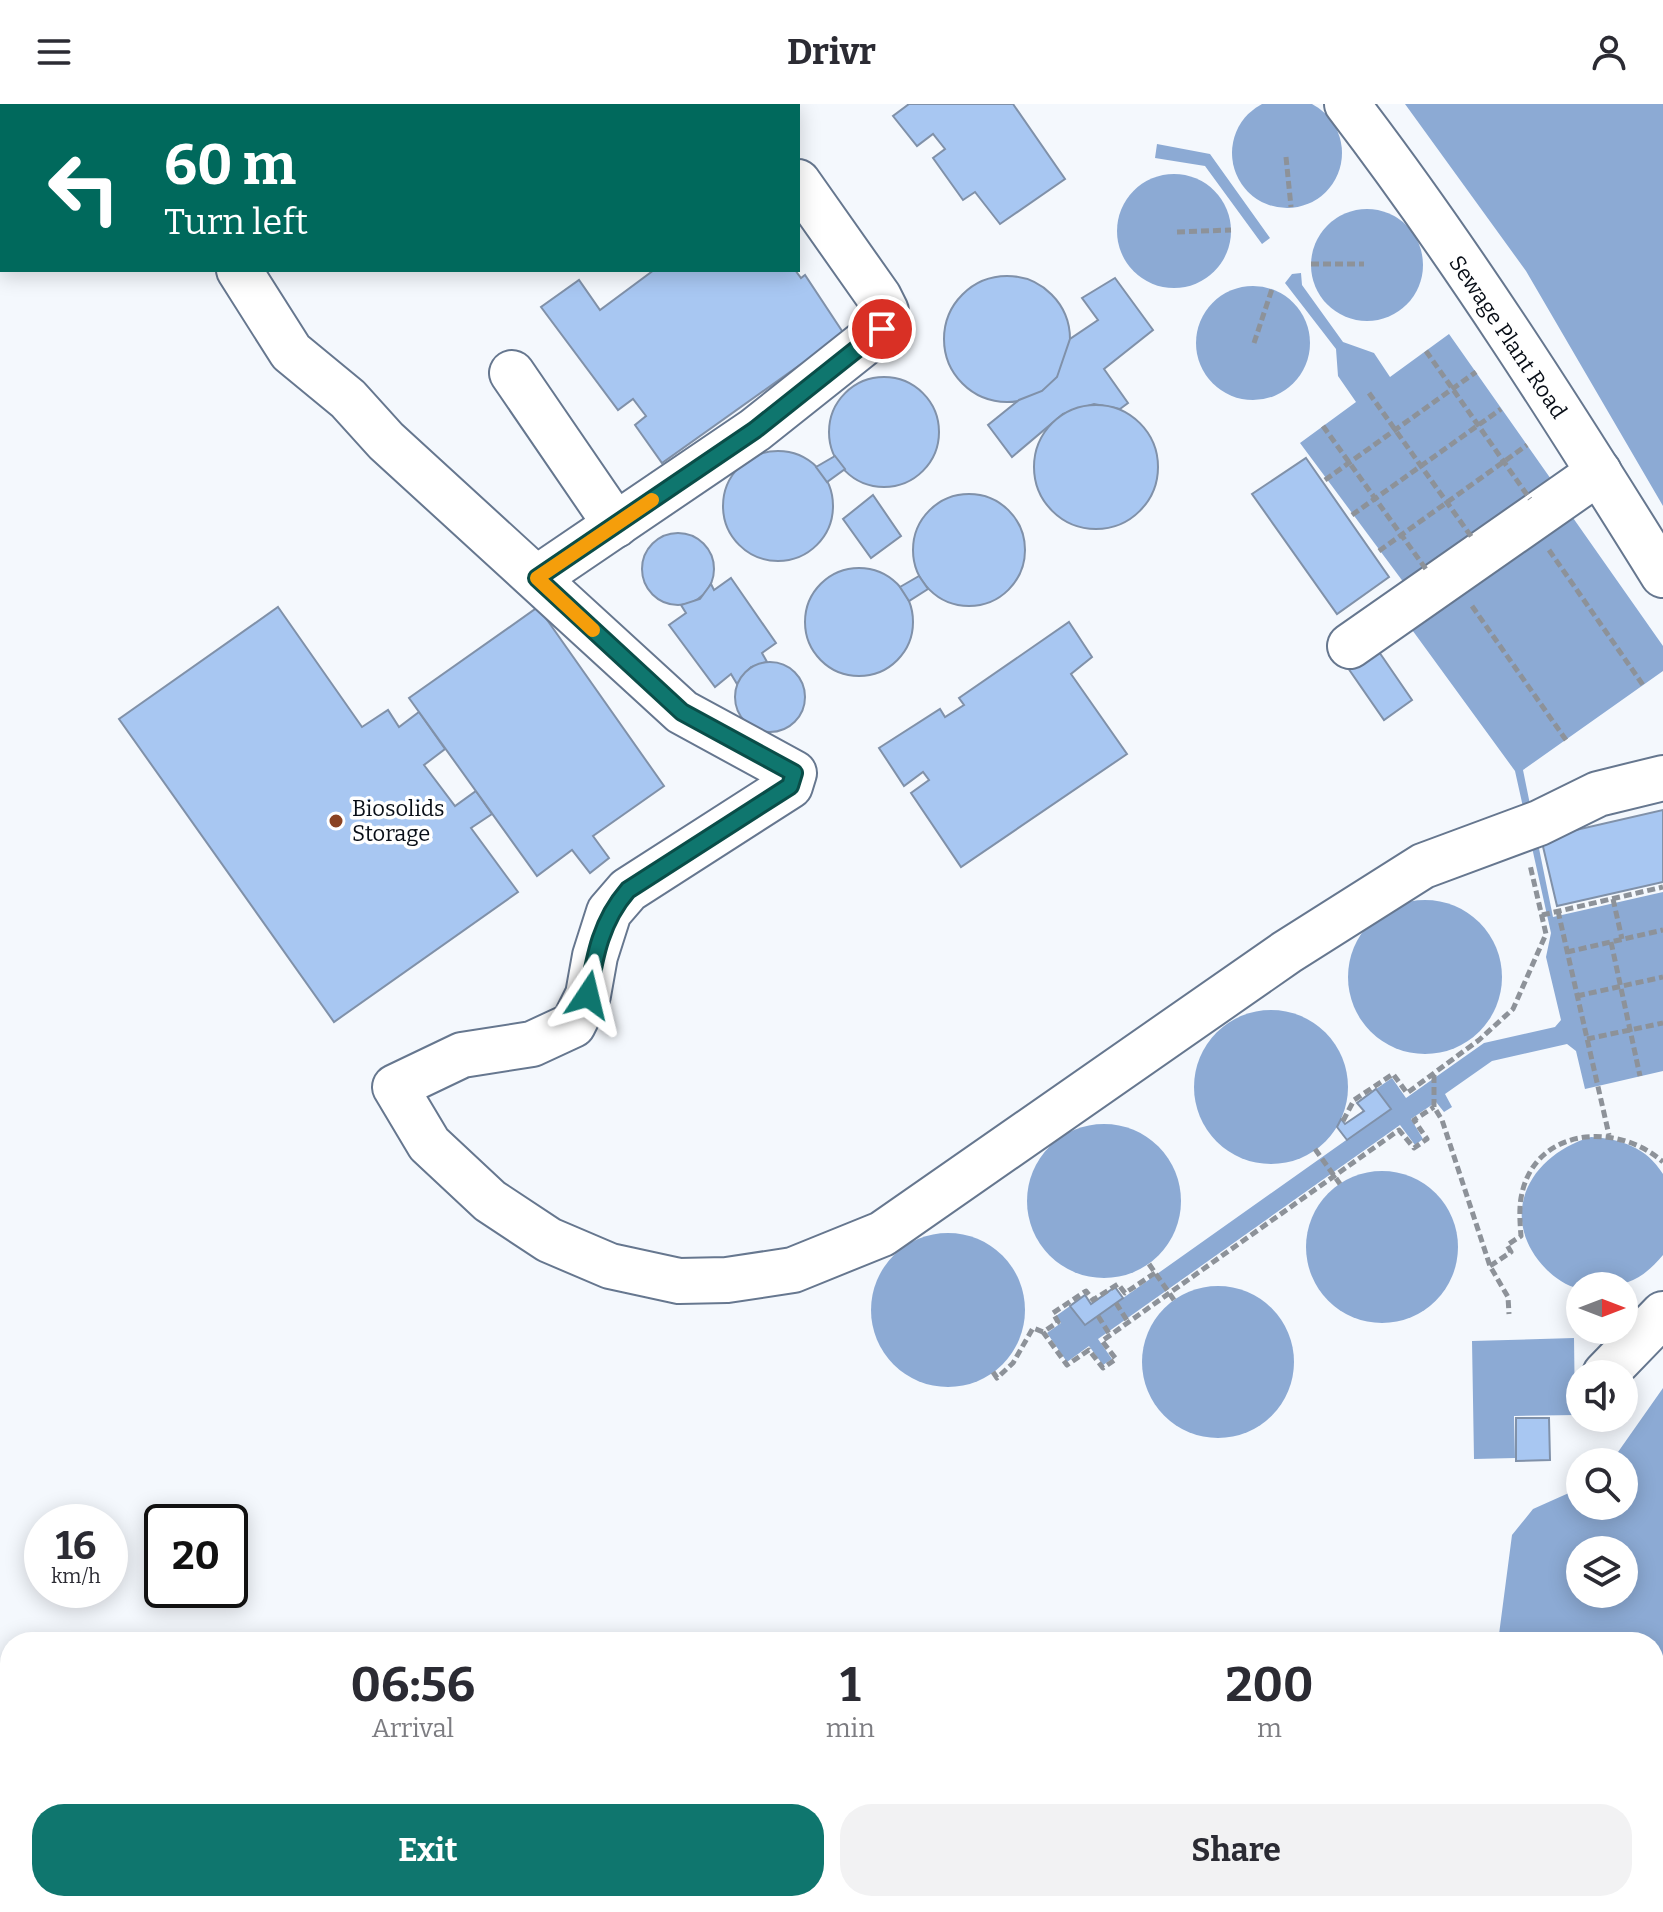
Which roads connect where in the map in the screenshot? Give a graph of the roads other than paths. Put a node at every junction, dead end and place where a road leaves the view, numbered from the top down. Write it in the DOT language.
graph roads {
  1 [pos="1347,104"];
  2 [pos="800,185"];
  3 [pos="240,272"];
  4 [pos="512,373"];
  5 [pos="1599,472"];
  6 [pos="616,525"];
  7 [pos="1663,575"];
  8 [pos="537,578"];
  9 [pos="1350,646"];
  10 [pos="1663,778"];
  11 [pos="1663,1314"];
  12 [pos="1619,1360"];
  1 -- 5 [label="street, Sewage Plant Road"];
  2 -- 6 [label="street"];
  3 -- 8 [label="street"];
  4 -- 6 [label="street"];
  5 -- 7 [label="street, Sewage Plant Road"];
  5 -- 9 [label="street"];
  6 -- 8 [label="street"];
  8 -- 10 [label="street"];
  11 -- 12 [label="street"];
}
